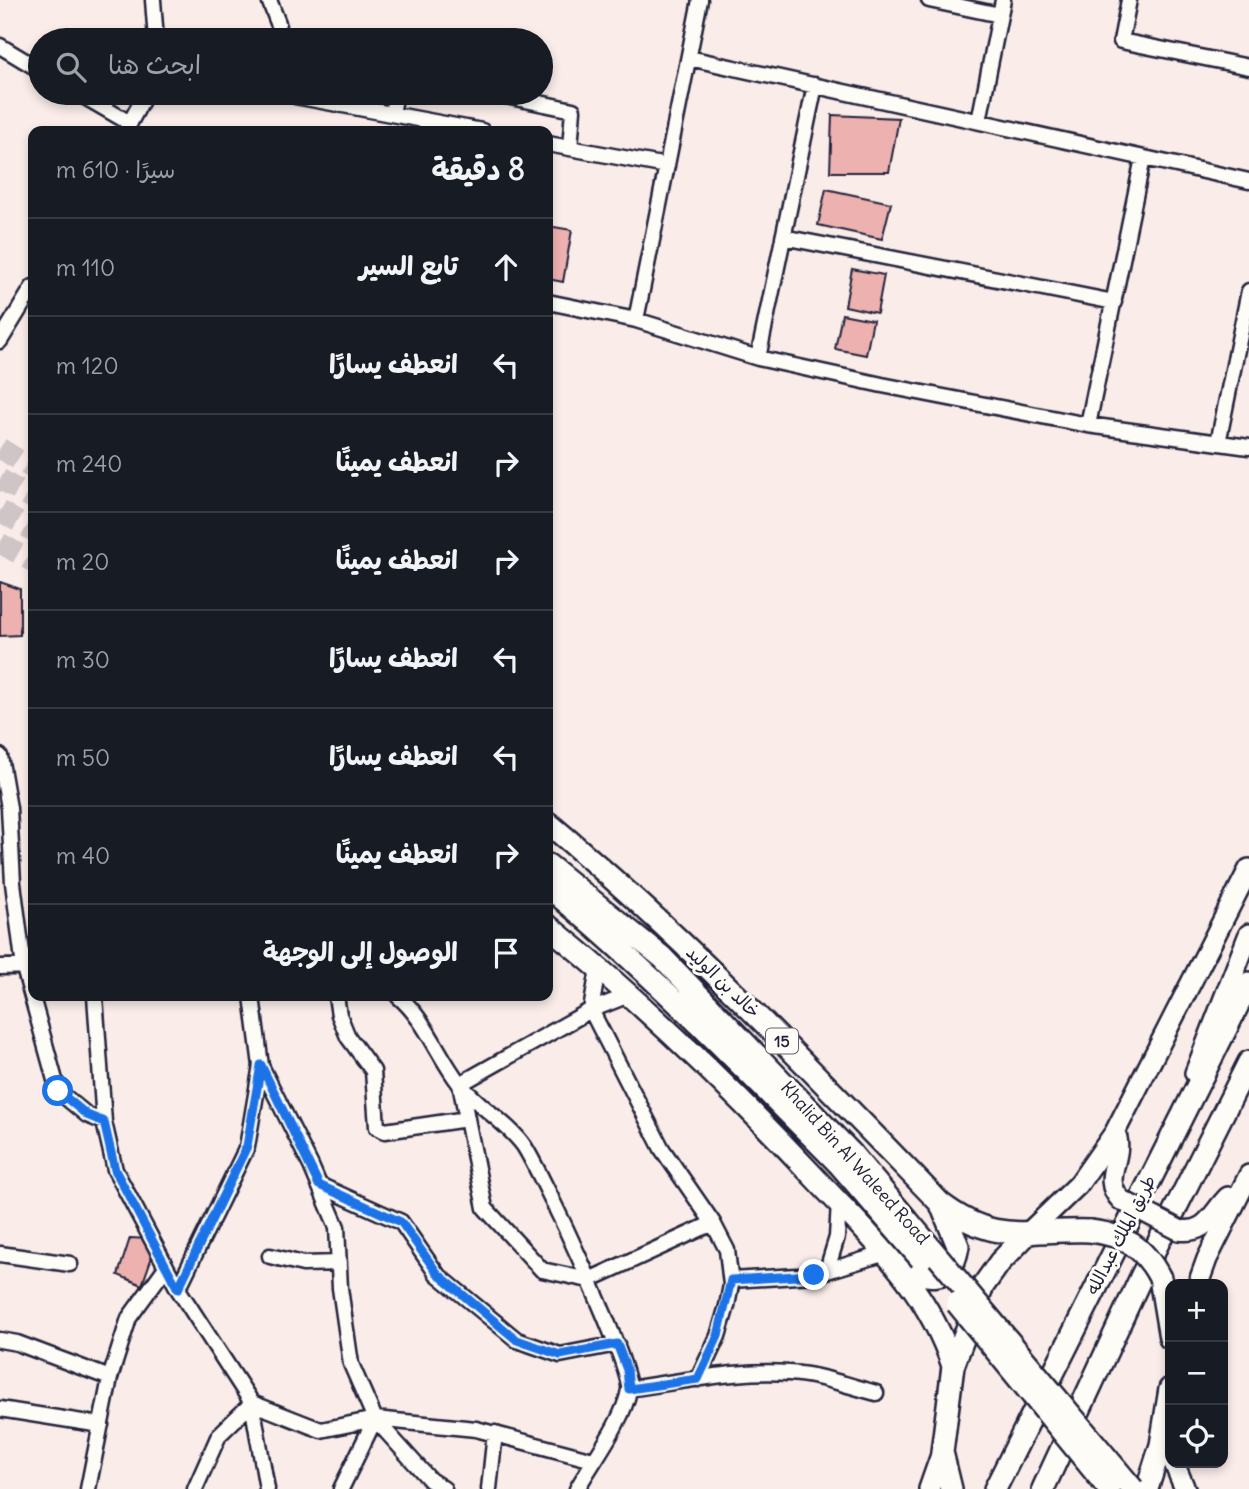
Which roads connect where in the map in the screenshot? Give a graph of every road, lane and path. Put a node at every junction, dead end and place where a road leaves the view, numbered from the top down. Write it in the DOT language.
graph roads {
  1 [pos="153,0"];
  2 [pos="269,0"];
  3 [pos="700,0"];
  4 [pos="929,0"];
  5 [pos="1129,0"];
  6 [pos="1002,7"];
  7 [pos="278,23"];
  8 [pos="155,28"];
  9 [pos="0,46"];
  10 [pos="689,58"];
  11 [pos="28,63"];
  12 [pos="1249,67"];
  13 [pos="815,85"];
  14 [pos="96,105"];
  15 [pos="140,105"];
  16 [pos="344,105"];
  17 [pos="394,105"];
  18 [pos="549,105"];
  19 [pos="392,114"];
  20 [pos="979,121"];
  21 [pos="127,126"];
  22 [pos="129,126"];
  23 [pos="456,126"];
  24 [pos="553,145"];
  25 [pos="570,148"];
  26 [pos="1143,158"];
  27 [pos="667,166"];
  28 [pos="1249,181"];
  29 [pos="783,237"];
  30 [pos="1249,291"];
  31 [pos="28,295"];
  32 [pos="1114,302"];
  33 [pos="553,303"];
  34 [pos="636,320"];
  35 [pos="0,341"];
  36 [pos="758,358"];
  37 [pos="1088,425"];
  38 [pos="1218,443"];
  39 [pos="1249,447"];
  40 [pos="0,756"];
  41 [pos="553,827"];
  42 [pos="553,869"];
  43 [pos="1249,869"];
  44 [pos="553,891"];
  45 [pos="553,930"];
  46 [pos="1249,933"];
  47 [pos="28,962"];
  48 [pos="0,967"];
  49 [pos="28,967"];
  50 [pos="598,969"];
  51 [pos="1249,983"];
  52 [pos="629,995"];
  53 [pos="37,1001"];
  54 [pos="95,1001"];
  55 [pos="253,1001"];
  56 [pos="337,1001"];
  57 [pos="404,1001"];
  58 [pos="591,1010"];
  59 [pos="1249,1062"];
  60 [pos="261,1065"];
  61 [pos="460,1084"];
  62 [pos="467,1119"];
  63 [pos="104,1122"];
  64 [pos="1115,1132"];
  65 [pos="1167,1145"];
  66 [pos="844,1158"];
  67 [pos="1245,1182"];
  68 [pos="319,1185"];
  69 [pos="839,1203"];
  70 [pos="940,1203"];
  71 [pos="713,1223"];
  72 [pos="1026,1235"];
  73 [pos="0,1254"];
  74 [pos="270,1256"];
  75 [pos="891,1260"];
  76 [pos="338,1263"];
  77 [pos="71,1264"];
  78 [pos="166,1267"];
  79 [pos="827,1270"];
  80 [pos="1200,1279"];
  81 [pos="589,1280"];
  82 [pos="731,1280"];
  83 [pos="178,1289"];
  84 [pos="1165,1308"];
  85 [pos="0,1340"];
  86 [pos="617,1344"];
  87 [pos="953,1366"];
  88 [pos="110,1378"];
  89 [pos="698,1379"];
  90 [pos="629,1389"];
  91 [pos="876,1393"];
  92 [pos="252,1403"];
  93 [pos="0,1409"];
  94 [pos="375,1419"];
  95 [pos="101,1426"];
  96 [pos="495,1433"];
  97 [pos="1165,1441"];
  98 [pos="942,1452"];
  99 [pos="593,1460"];
  100 [pos="1176,1468"];
  101 [pos="89,1489"];
  102 [pos="195,1489"];
  103 [pos="267,1489"];
  104 [pos="341,1489"];
  105 [pos="444,1489"];
  106 [pos="489,1489"];
  107 [pos="577,1489"];
  108 [pos="929,1489"];
  109 [pos="951,1489"];
  110 [pos="995,1489"];
  111 [pos="1043,1489"];
  112 [pos="1109,1489"];
  113 [pos="1133,1489"];
  114 [pos="1147,1489"];
  115 [pos="1185,1489"];
  1 -- 8 [label="street"];
  2 -- 7 [label="street"];
  3 -- 10 [label="street"];
  4 -- 6 [label="street"];
  5 -- 12 [label="street"];
  6 -- 20 [label="street"];
  9 -- 11 [label="street"];
  10 -- 13 [label="street"];
  10 -- 27 [label="street"];
  13 -- 20 [label="street"];
  13 -- 29 [label="street"];
  14 -- 21 [label="street"];
  15 -- 22 [label="street"];
  16 -- 19 [label="street"];
  17 -- 19 [label="street"];
  18 -- 25 [label="street"];
  19 -- 23 [label="street"];
  20 -- 26 [label="street"];
  24 -- 25 [label="street"];
  25 -- 27 [label="street"];
  26 -- 28 [label="street"];
  26 -- 32 [label="street"];
  27 -- 34 [label="street"];
  29 -- 32 [label="street"];
  29 -- 36 [label="street"];
  30 -- 38 [label="street"];
  31 -- 35 [label="street"];
  32 -- 37 [label="street"];
  33 -- 34 [label="street"];
  34 -- 36 [label="street"];
  36 -- 37 [label="street"];
  37 -- 38 [label="street"];
  38 -- 39 [label="street"];
  40 -- 47 [label="street"];
  41 -- 70 [label="highway, خالد بن الوليد / 15"];
  42 -- 66 [label="highway, Khalid Bin Al Waleed Road"];
  43 -- 64 [label="main road"];
  44 -- 66 [label="highway, Khalid Bin Al Waleed Road"];
  45 -- 50 [label="highway"];
  46 -- 65 [label="main road"];
  48 -- 49 [label="street"];
  50 -- 52 [label="highway"];
  50 -- 58 [label="street"];
  51 -- 65 [label="highway, طريق الملك عبدالله"];
  52 -- 58 [label="street"];
  52 -- 69 [label="highway"];
  53 -- 63 [label="street"];
  54 -- 63 [label="street"];
  55 -- 60 [label="street"];
  56 -- 62 [label="street"];
  57 -- 61 [label="street"];
  58 -- 61 [label="street"];
  58 -- 71 [label="street"];
  59 -- 111 [label="highway, طريق الملك عبدالله"];
  60 -- 68 [label="street"];
  60 -- 83 [label="street"];
  61 -- 62 [label="street"];
  61 -- 81 [label="street"];
  62 -- 81 [label="street"];
  63 -- 78 [label="street"];
  64 -- 67 [label="main road, bridge"];
  64 -- 72 [label="main road"];
  65 -- 110 [label="highway, طريق الملك عبدالله"];
  66 -- 112 [label="highway, Khalid Bin Al Waleed Road, bridge"];
  66 -- 113 [label="highway, Khalid Bin Al Waleed Road, bridge"];
  67 -- 80 [label="main road"];
  68 -- 76 [label="street"];
  68 -- 86 [label="street"];
  69 -- 75 [label="highway"];
  69 -- 79 [label="street"];
  70 -- 72 [label="highway, خالد بن الوليد / 15"];
  70 -- 75 [label="highway, 15"];
  71 -- 81 [label="street"];
  71 -- 82 [label="street"];
  72 -- 84 [label="highway, خالد بن الوليد / 15, bridge"];
  72 -- 87 [label="highway"];
  73 -- 77 [label="street"];
  74 -- 76 [label="street"];
  75 -- 79 [label="street"];
  75 -- 87 [label="highway"];
  76 -- 94 [label="street"];
  78 -- 83 [label="street"];
  78 -- 88 [label="street"];
  79 -- 82 [label="street"];
  81 -- 86 [label="street"];
  82 -- 89 [label="street"];
  83 -- 92 [label="street"];
  85 -- 88 [label="street"];
  86 -- 90 [label="street"];
  87 -- 98 [label="highway"];
  88 -- 95 [label="street"];
  89 -- 90 [label="street"];
  89 -- 91 [label="street"];
  90 -- 99 [label="street"];
  92 -- 94 [label="street"];
  92 -- 102 [label="street"];
  92 -- 103 [label="street"];
  93 -- 95 [label="street"];
  94 -- 96 [label="street"];
  94 -- 104 [label="street"];
  94 -- 105 [label="street"];
  95 -- 101 [label="street"];
  96 -- 99 [label="street"];
  96 -- 106 [label="street"];
  97 -- 114 [label="highway"];
  98 -- 108 [label="main road"];
  98 -- 109 [label="highway"];
  99 -- 107 [label="street"];
  100 -- 115 [label="main road"];
}
